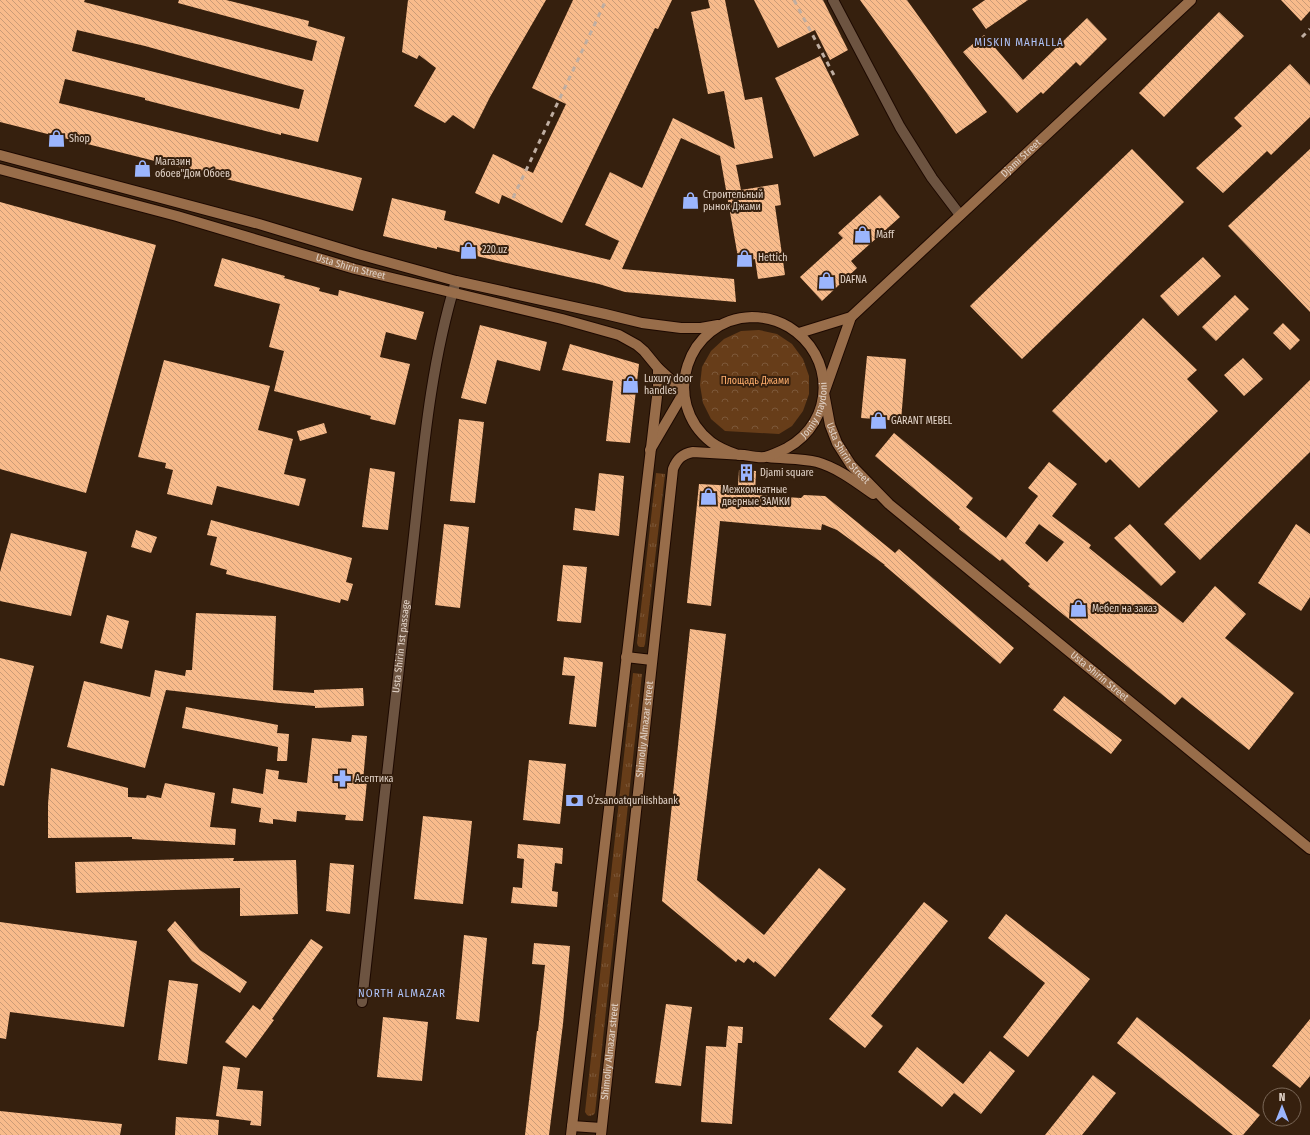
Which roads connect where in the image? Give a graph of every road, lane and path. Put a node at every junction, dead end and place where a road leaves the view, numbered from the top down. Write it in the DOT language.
graph roads {
  1 [pos="833,0"];
  2 [pos="1191,0"];
  3 [pos="0,155"];
  4 [pos="0,169"];
  5 [pos="960,215"];
  6 [pos="456,281"];
  7 [pos="453,293"];
  8 [pos="851,317"];
  9 [pos="723,324"];
  10 [pos="799,333"];
  11 [pos="658,368"];
  12 [pos="684,392"];
  13 [pos="824,393"];
  14 [pos="650,450"];
  15 [pos="738,455"];
  16 [pos="764,457"];
  17 [pos="889,504"];
  18 [pos="626,658"];
  19 [pos="652,660"];
  20 [pos="1310,848"];
  21 [pos="362,1002"];
  22 [pos="571,1130"];
  23 [pos="601,1132"];
  1 -- 5 [label="street"];
  2 -- 5 [label="main road, Djami Street"];
  3 -- 6 [label="main road, Usta Shirin Street"];
  4 -- 7 [label="main road, Usta Shirin Street"];
  5 -- 8 [label="main road, Djami Street"];
  6 -- 7 [label="street, Usta Shirin 1st passage"];
  6 -- 9 [label="main road, Usta Shirin Street"];
  7 -- 11 [label="main road, Usta Shirin Street"];
  7 -- 21 [label="street, Usta Shirin 1st passage"];
  8 -- 10 [label="main road"];
  8 -- 13 [label="main road"];
  9 -- 10 [label="main road, Jomiy maydoni"];
  9 -- 12 [label="main road, Jomiy maydoni"];
  10 -- 13 [label="main road, Jomiy maydoni"];
  11 -- 12 [label="main road, Usta Shirin Street"];
  11 -- 14 [label="main road"];
  12 -- 14 [label="main road"];
  12 -- 15 [label="main road, Jomiy maydoni"];
  13 -- 16 [label="main road, Jomiy maydoni"];
  13 -- 17 [label="main road, Usta Shirin Street"];
  14 -- 18 [label="main road"];
  15 -- 16 [label="main road, Jomiy maydoni"];
  15 -- 19 [label="main road, Shimoliy Almazar street"];
  16 -- 17 [label="main road, Usta Shirin Street"];
  17 -- 20 [label="main road, Usta Shirin Street"];
  18 -- 19 [label="main road"];
  18 -- 22 [label="main road"];
  19 -- 23 [label="main road, Shimoliy Almazar street"];
  22 -- 23 [label="main road"];
}
